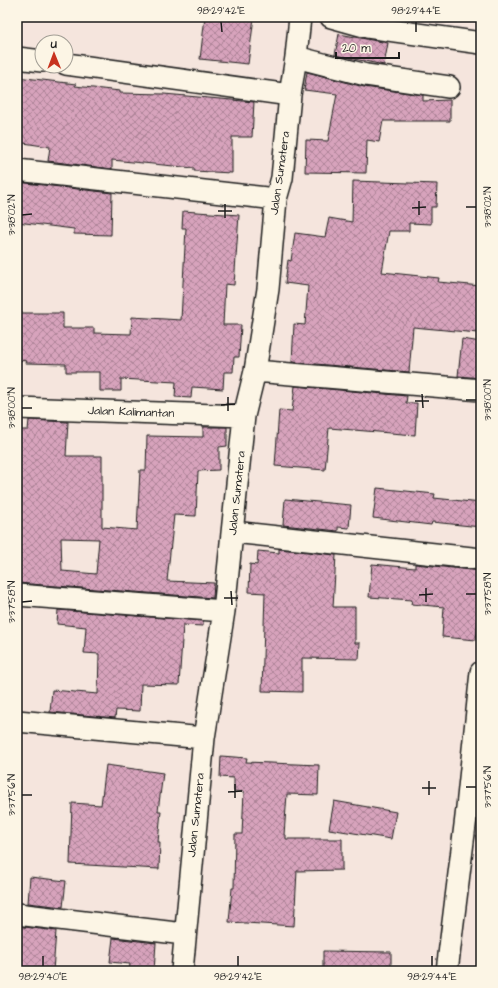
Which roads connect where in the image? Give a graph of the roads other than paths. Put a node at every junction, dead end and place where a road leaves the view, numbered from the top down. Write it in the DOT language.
graph roads {
  1 [pos="300,17"];
  2 [pos="331,17"];
  3 [pos="481,43"];
  4 [pos="17,58"];
  5 [pos="296,58"];
  6 [pos="34,60"];
  7 [pos="74,65"];
  8 [pos="449,87"];
  9 [pos="290,95"];
  10 [pos="17,170"];
  11 [pos="276,199"];
  12 [pos="255,371"];
  13 [pos="481,390"];
  14 [pos="17,408"];
  15 [pos="244,416"];
  16 [pos="233,532"];
  17 [pos="481,559"];
  18 [pos="17,595"];
  19 [pos="224,611"];
  20 [pos="481,672"];
  21 [pos="17,721"];
  22 [pos="204,738"];
  23 [pos="17,914"];
  24 [pos="184,934"];
  25 [pos="182,971"];
  26 [pos="447,971"];
  1 -- 5 [label="street, Jalan Sumatera"];
  2 -- 3 [label="street"];
  4 -- 6 [label="street"];
  5 -- 8 [label="street"];
  5 -- 9 [label="street, Jalan Sumatera"];
  7 -- 9 [label="street"];
  9 -- 11 [label="street, Jalan Sumatera"];
  10 -- 11 [label="street"];
  11 -- 12 [label="street, Jalan Sumatera"];
  12 -- 13 [label="street"];
  12 -- 15 [label="street, Jalan Sumatera"];
  14 -- 15 [label="street, Jalan Kalimantan"];
  15 -- 16 [label="street, Jalan Sumatera"];
  16 -- 17 [label="street"];
  16 -- 19 [label="street, Jalan Sumatera"];
  18 -- 19 [label="street"];
  19 -- 22 [label="street, Jalan Sumatera"];
  20 -- 26 [label="street"];
  21 -- 22 [label="street"];
  22 -- 24 [label="street, Jalan Sumatera"];
  23 -- 24 [label="street"];
  24 -- 25 [label="street, Jalan Sumatera"];
}
